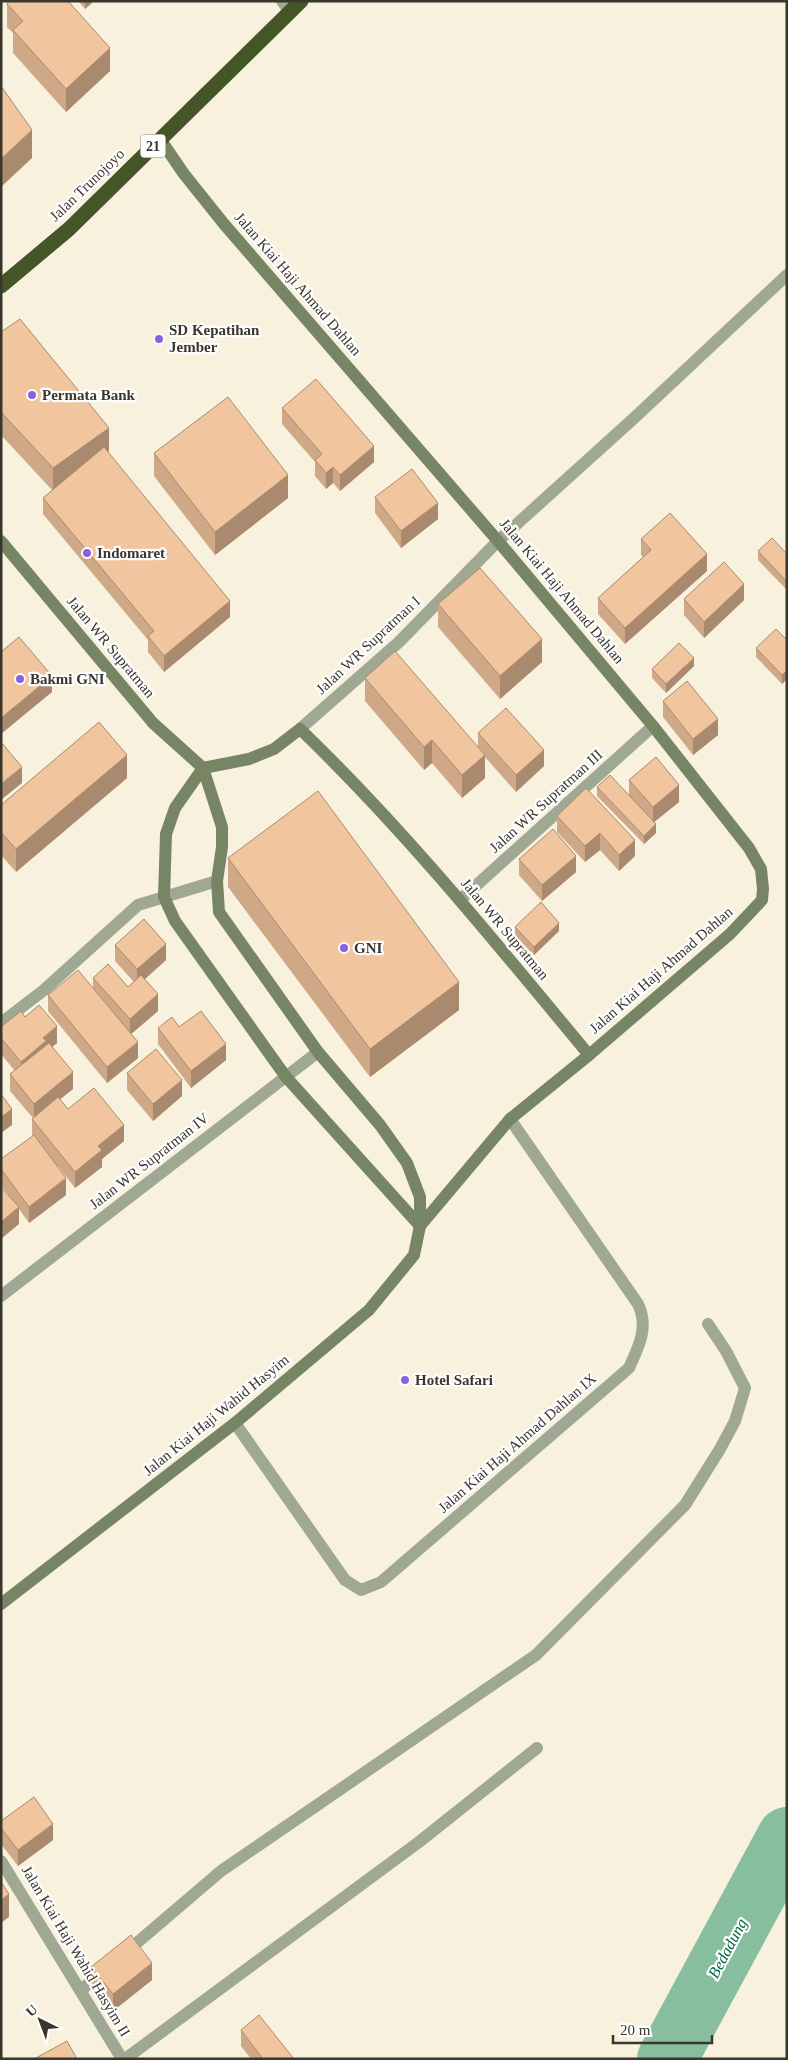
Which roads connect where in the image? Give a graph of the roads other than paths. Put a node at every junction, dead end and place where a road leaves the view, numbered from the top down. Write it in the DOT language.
graph roads {
  1 [pos="291,5"];
  2 [pos="160,139"];
  3 [pos="787,275"];
  4 [pos="1,286"];
  5 [pos="1,541"];
  6 [pos="498,541"];
  7 [pos="653,726"];
  8 [pos="300,729"];
  9 [pos="203,768"];
  10 [pos="216,880"];
  11 [pos="164,897"];
  12 [pos="460,900"];
  13 [pos="1,1023"];
  14 [pos="318,1052"];
  15 [pos="589,1055"];
  16 [pos="286,1077"];
  17 [pos="510,1119"];
  18 [pos="420,1226"];
  19 [pos="1,1296"];
  20 [pos="708,1324"];
  21 [pos="234,1423"];
  22 [pos="1,1604"];
  23 [pos="537,1748"];
  24 [pos="1,1861"];
  25 [pos="81,1990"];
  26 [pos="124,2059"];
  1 -- 2 [label="highway, Jalan Trunojoyo / 21"];
  2 -- 4 [label="highway, Jalan Trunojoyo / 21"];
  2 -- 6 [label="street, Jalan Kiai Haji Ahmad Dahlan"];
  3 -- 6 [label="street, Jalan WR Supratman I"];
  5 -- 9 [label="street, Jalan WR Supratman"];
  6 -- 7 [label="street, Jalan Kiai Haji Ahmad Dahlan"];
  6 -- 8 [label="street, Jalan WR Supratman I"];
  7 -- 12 [label="street, Jalan WR Supratman III"];
  7 -- 15 [label="street, Jalan Kiai Haji Ahmad Dahlan"];
  8 -- 9 [label="street"];
  8 -- 12 [label="street, Jalan WR Supratman"];
  9 -- 10 [label="street"];
  9 -- 11 [label="street"];
  10 -- 11 [label="street"];
  10 -- 14 [label="street"];
  11 -- 13 [label="street"];
  11 -- 16 [label="street"];
  12 -- 15 [label="street, Jalan WR Supratman"];
  14 -- 16 [label="street, Jalan WR Supratman IV"];
  14 -- 18 [label="street"];
  15 -- 17 [label="street"];
  16 -- 18 [label="street"];
  16 -- 19 [label="street, Jalan WR Supratman IV"];
  17 -- 18 [label="street"];
  17 -- 21 [label="street, Jalan Kiai Haji Ahmad Dahlan IX"];
  18 -- 21 [label="street, Jalan Kiai Haji Wahid Hasyim"];
  20 -- 25 [label="street"];
  21 -- 22 [label="street, Jalan Kiai Haji Wahid Hasyim"];
  23 -- 26 [label="street"];
  24 -- 25 [label="street, Jalan Kiai Haji Wahid Hasyim II"];
  25 -- 26 [label="street, Jalan Kiai Haji Wahid Hasyim II"];
}
